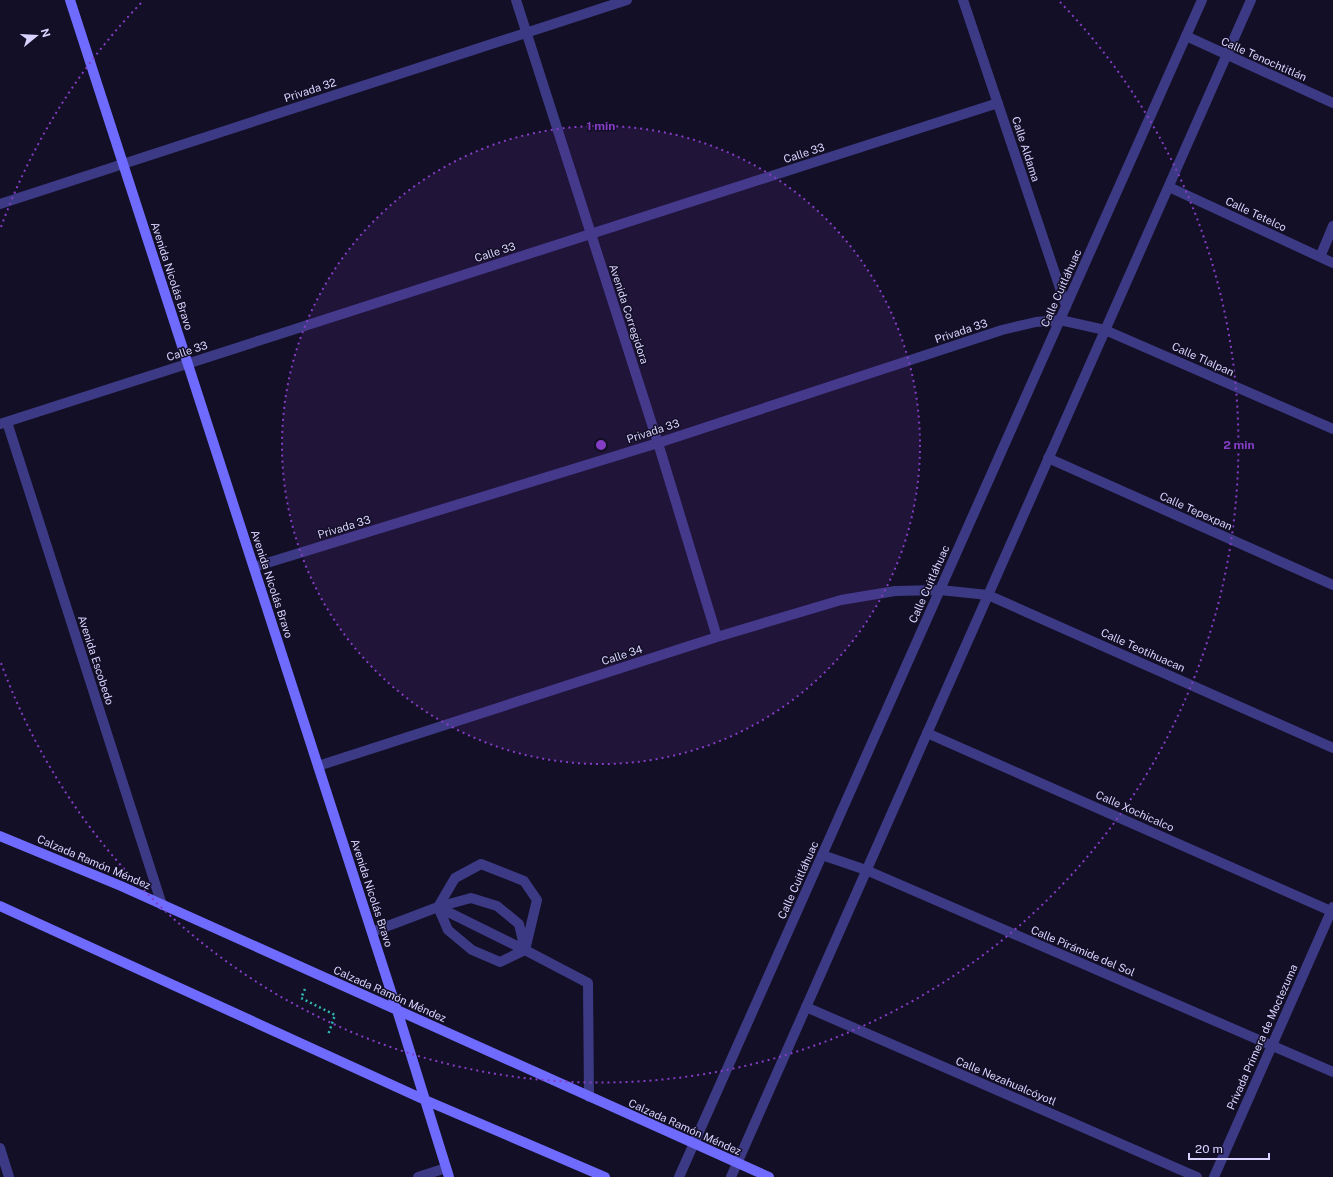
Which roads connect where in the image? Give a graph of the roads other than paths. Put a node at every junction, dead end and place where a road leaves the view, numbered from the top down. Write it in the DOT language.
graph roads {
  1 [pos="70,0"];
  2 [pos="516,0"];
  3 [pos="627,0"];
  4 [pos="963,0"];
  5 [pos="1202,0"];
  6 [pos="1251,0"];
  7 [pos="526,33"];
  8 [pos="1186,36"];
  9 [pos="1227,55"];
  10 [pos="998,103"];
  11 [pos="1333,103"];
  12 [pos="123,164"];
  13 [pos="1169,187"];
  14 [pos="0,204"];
  15 [pos="1333,226"];
  16 [pos="591,234"];
  17 [pos="1320,257"];
  18 [pos="1333,263"];
  19 [pos="1066,306"];
  20 [pos="1060,320"];
  21 [pos="1105,330"];
  22 [pos="188,363"];
  23 [pos="3,423"];
  24 [pos="1333,429"];
  25 [pos="658,443"];
  26 [pos="1048,458"];
  27 [pos="254,567"];
  28 [pos="1333,585"];
  29 [pos="940,590"];
  30 [pos="988,595"];
  31 [pos="717,637"];
  32 [pos="927,733"];
  33 [pos="1333,748"];
  34 [pos="318,766"];
  35 [pos="0,836"];
  36 [pos="822,855"];
  37 [pos="866,870"];
  38 [pos="162,905"];
  39 [pos="0,906"];
  40 [pos="438,907"];
  41 [pos="1332,910"];
  42 [pos="372,932"];
  43 [pos="525,950"];
  44 [pos="806,1007"];
  45 [pos="397,1010"];
  46 [pos="1272,1045"];
  47 [pos="1333,1072"];
  48 [pos="590,1097"];
  49 [pos="425,1100"];
  50 [pos="694,1143"];
  51 [pos="0,1148"];
  52 [pos="737,1163"];
  53 [pos="447,1172"];
  54 [pos="9,1177"];
  55 [pos="418,1177"];
  56 [pos="605,1177"];
  57 [pos="679,1177"];
  58 [pos="731,1177"];
  59 [pos="769,1177"];
  60 [pos="1197,1177"];
  61 [pos="1214,1177"];
  1 -- 12 [label="main road, Avenida Nicolás Bravo"];
  2 -- 7 [label="street, Avenida Corregidora"];
  3 -- 7 [label="street, Privada 32"];
  4 -- 10 [label="street, Calle Aldama"];
  5 -- 8 [label="street, Calle Cuitláhuac"];
  6 -- 9 [label="street"];
  7 -- 12 [label="street, Privada 32"];
  7 -- 16 [label="street, Avenida Corregidora"];
  8 -- 9 [label="street, Calle Tenochtitlán"];
  8 -- 19 [label="street, Calle Cuitláhuac"];
  9 -- 11 [label="street, Calle Tenochtitlán"];
  9 -- 13 [label="street"];
  10 -- 16 [label="street, Calle 33"];
  10 -- 19 [label="street, Calle Aldama"];
  12 -- 14 [label="street, Privada 32"];
  12 -- 22 [label="main road, Avenida Nicolás Bravo"];
  13 -- 17 [label="street, Calle Tetelco"];
  13 -- 21 [label="street"];
  15 -- 17 [label="street"];
  16 -- 22 [label="street, Calle 33"];
  16 -- 25 [label="street, Avenida Corregidora"];
  17 -- 18 [label="street, Calle Tetelco"];
  19 -- 20 [label="street, Calle Cuitláhuac"];
  20 -- 21 [label="street, Calle Tlalpan"];
  20 -- 25 [label="street, Privada 33"];
  20 -- 29 [label="street, Calle Cuitláhuac"];
  21 -- 24 [label="street, Calle Tlalpan"];
  21 -- 26 [label="street"];
  22 -- 23 [label="street, Calle 33"];
  22 -- 27 [label="main road, Avenida Nicolás Bravo"];
  23 -- 38 [label="street, Avenida Escobedo"];
  25 -- 27 [label="street, Privada 33"];
  25 -- 31 [label="street, Avenida Corregidora"];
  26 -- 28 [label="street, Calle Tepexpan"];
  26 -- 30 [label="street"];
  27 -- 34 [label="main road, Avenida Nicolás Bravo"];
  29 -- 30 [label="street, Calle Teotihuacan"];
  29 -- 31 [label="street, Calle 34"];
  29 -- 36 [label="street, Calle Cuitláhuac"];
  30 -- 32 [label="street"];
  30 -- 33 [label="street, Calle Teotihuacan"];
  31 -- 34 [label="street, Calle 34"];
  32 -- 37 [label="street"];
  32 -- 41 [label="street, Calle Xochicalco"];
  34 -- 42 [label="main road, Avenida Nicolás Bravo"];
  35 -- 38 [label="main road, Calzada Ramón Méndez"];
  36 -- 37 [label="street, Calle Pirámide del Sol"];
  36 -- 50 [label="street, Calle Cuitláhuac"];
  37 -- 44 [label="street"];
  37 -- 46 [label="street, Calle Pirámide del Sol"];
  38 -- 45 [label="main road, Calzada Ramón Méndez"];
  39 -- 49 [label="main road"];
  40 -- 42 [label="street"];
  40 -- 43 [label="street"];
  40 -- 43 [label="street"];
  40 -- 43 [label="street"];
  40 -- 43 [label="street"];
  41 -- 46 [label="street, Privada Primera de Moctezuma"];
  42 -- 45 [label="main road, Avenida Nicolás Bravo"];
  43 -- 48 [label="street"];
  44 -- 52 [label="street"];
  44 -- 60 [label="street, Calle Nezahualcóyotl"];
  45 -- 48 [label="main road, Calzada Ramón Méndez"];
  45 -- 49 [label="main road, Avenida Nicolás Bravo"];
  46 -- 47 [label="street, Calle Pirámide del Sol"];
  46 -- 61 [label="street, Privada Primera de Moctezuma"];
  48 -- 50 [label="main road, Calzada Ramón Méndez"];
  49 -- 53 [label="main road, Avenida Nicolás Bravo"];
  49 -- 56 [label="main road"];
  50 -- 52 [label="main road, Calzada Ramón Méndez"];
  50 -- 57 [label="street, Calle Cuitláhuac"];
  51 -- 54 [label="street"];
  52 -- 58 [label="street"];
  52 -- 59 [label="main road, Calzada Ramón Méndez"];
  53 -- 55 [label="street"];
}
